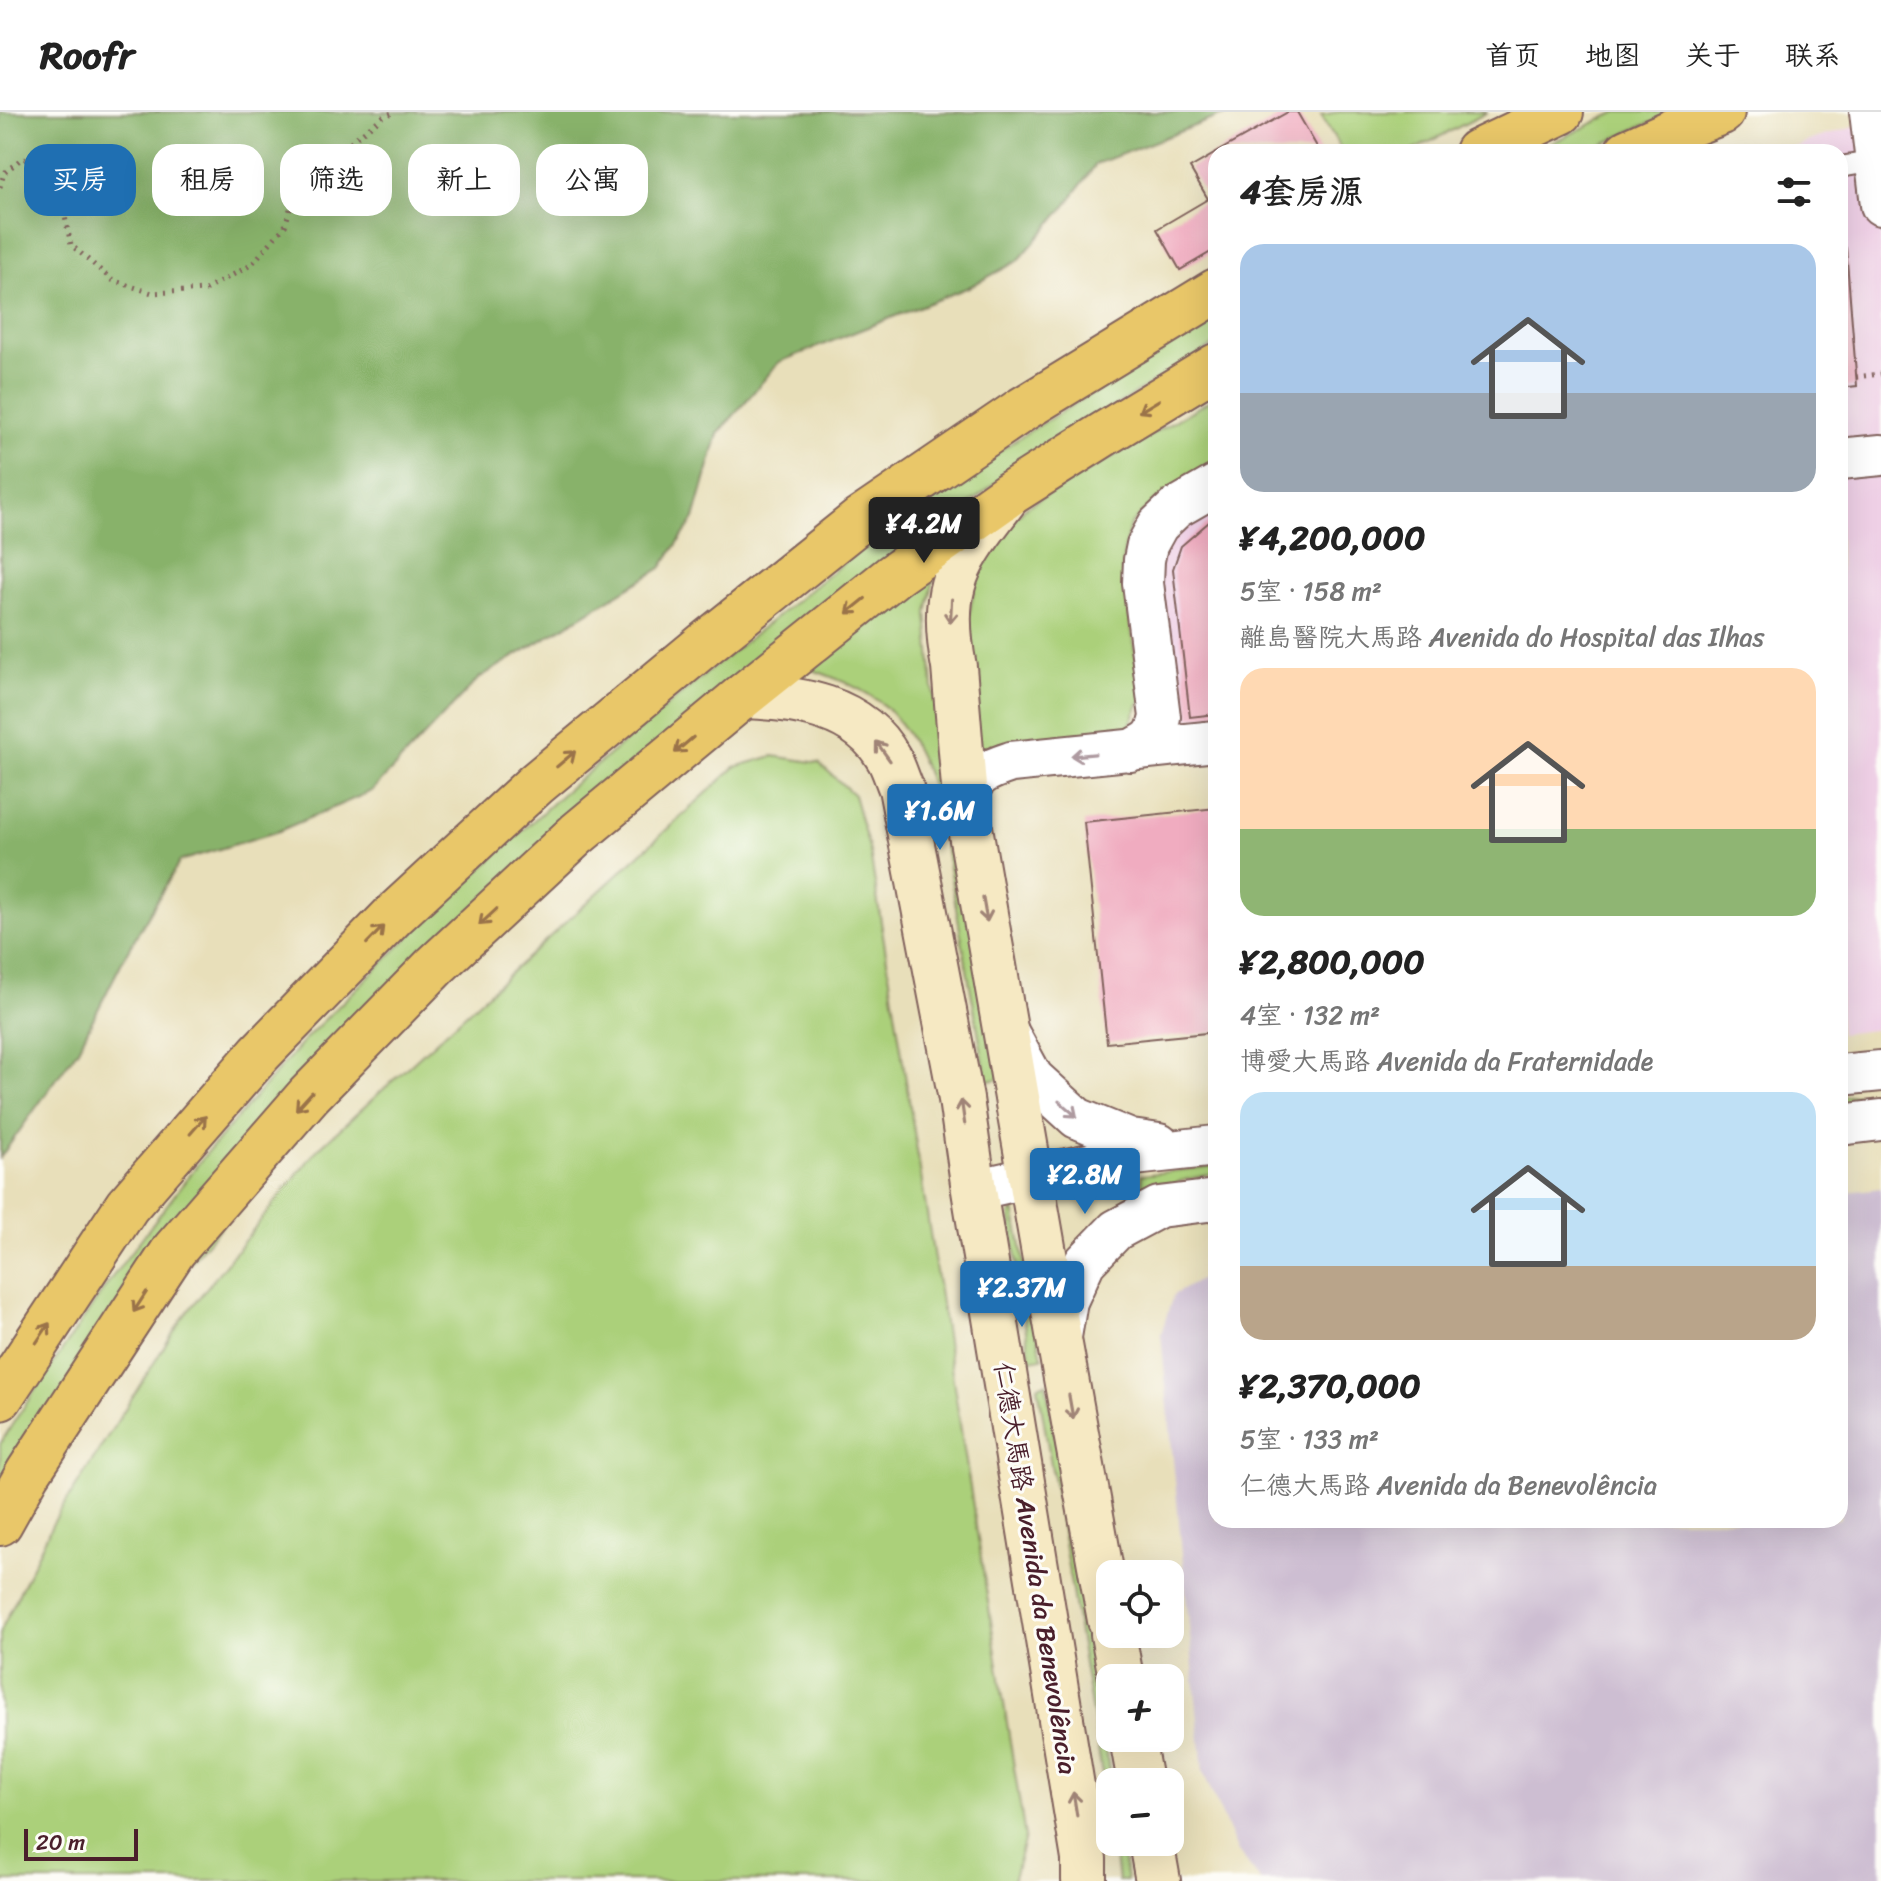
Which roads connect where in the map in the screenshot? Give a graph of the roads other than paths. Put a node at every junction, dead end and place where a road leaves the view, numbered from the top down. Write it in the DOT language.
graph roads {
  1 [pos="1561,112"];
  2 [pos="1722,112"];
  3 [pos="1870,112"];
  4 [pos="1494,144"];
  5 [pos="1645,144"];
  6 [pos="1858,164"];
  7 [pos="1881,205"];
  8 [pos="1208,296"];
  9 [pos="1208,371"];
  10 [pos="1208,490"];
  11 [pos="1009,494"];
  12 [pos="743,696"];
  13 [pos="1208,742"];
  14 [pos="1130,751"];
  15 [pos="965,799"];
  16 [pos="1006,1026"];
  17 [pos="1881,1071"];
  18 [pos="1848,1074"];
  19 [pos="1881,1120"];
  20 [pos="1848,1124"];
  21 [pos="1203,1147"];
  22 [pos="1031,1177"];
  23 [pos="974,1190"];
  24 [pos="1208,1201"];
  25 [pos="1060,1345"];
  26 [pos="0,1398"];
  27 [pos="0,1523"];
  28 [pos="1099,1560"];
  29 [pos="1154,1856"];
  30 [pos="1084,1881"];
  31 [pos="1158,1881"];
  1 -- 4 [label="main road"];
  2 -- 5 [label="main road"];
  3 -- 6 [label="street"];
  6 -- 7 [label="street"];
  26 -- 8 [label="main road, one-way"];
  9 -- 11 [label="main road, one-way"];
  10 -- 14 [label="street"];
  11 -- 12 [label="main road, one-way"];
  11 -- 15 [label="main road, one-way"];
  23 -- 12 [label="main road, 仁德大馬路 Avenida da Benevolência, one-way"];
  12 -- 27 [label="main road, one-way"];
  13 -- 14 [label="street"];
  14 -- 15 [label="street, one-way"];
  15 -- 16 [label="main road, one-way"];
  16 -- 21 [label="street, one-way"];
  16 -- 22 [label="main road"];
  17 -- 18 [label="street"];
  19 -- 20 [label="street"];
  21 -- 22 [label="street"];
  22 -- 23 [label="street"];
  22 -- 25 [label="main road"];
  30 -- 23 [label="main road, 仁德大馬路 Avenida da Benevolência, one-way"];
  24 -- 25 [label="street"];
  25 -- 28 [label="main road, one-way"];
  29 -- 31 [label="main road"];
}
